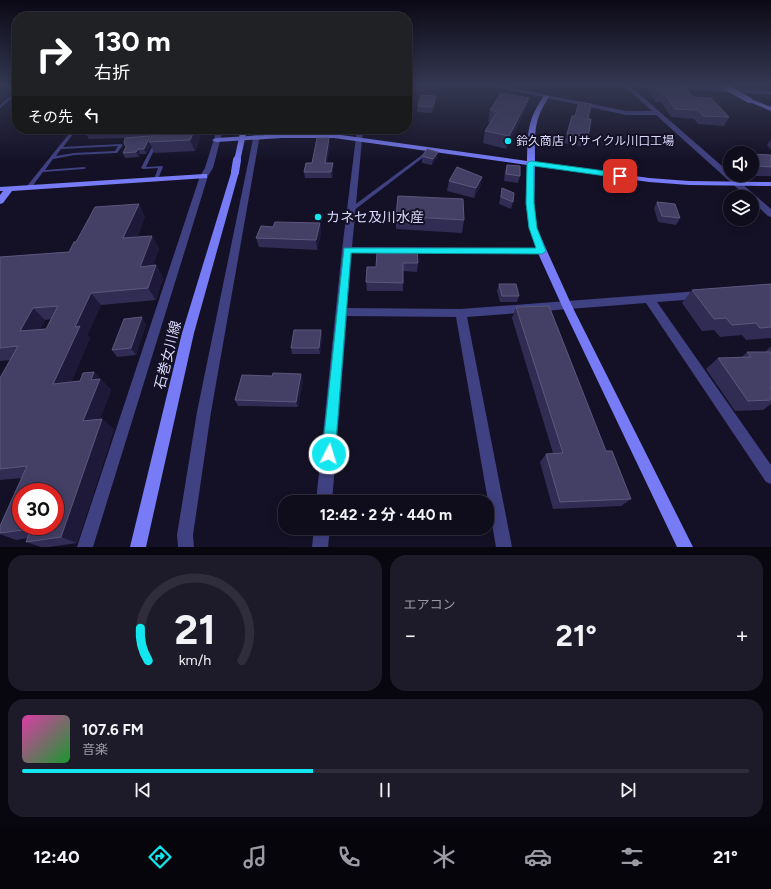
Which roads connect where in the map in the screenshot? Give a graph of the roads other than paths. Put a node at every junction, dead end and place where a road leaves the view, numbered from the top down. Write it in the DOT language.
graph roads {
  1 [pos="537,111"];
  2 [pos="614,111"];
  3 [pos="653,111"];
  4 [pos="656,113"];
  5 [pos="71,134"];
  6 [pos="218,134"];
  7 [pos="243,134"];
  8 [pos="251,134"];
  9 [pos="257,134"];
  10 [pos="274,134"];
  11 [pos="360,134"];
  12 [pos="149,139"];
  13 [pos="216,140"];
  14 [pos="126,141"];
  15 [pos="61,146"];
  16 [pos="423,156"];
  17 [pos="52,158"];
  18 [pos="531,163"];
  19 [pos="84,168"];
  20 [pos="42,171"];
  21 [pos="204,176"];
  22 [pos="156,179"];
  23 [pos="737,184"];
  24 [pos="771,184"];
  25 [pos="29,187"];
  26 [pos="10,188"];
  27 [pos="0,189"];
  28 [pos="744,190"];
  29 [pos="0,201"];
  30 [pos="759,203"];
  31 [pos="351,210"];
  32 [pos="771,214"];
  33 [pos="347,250"];
  34 [pos="542,251"];
  35 [pos="710,294"];
  36 [pos="649,299"];
  37 [pos="567,306"];
  38 [pos="342,312"];
  39 [pos="461,313"];
  40 [pos="771,477"];
  41 [pos="325,495"];
  42 [pos="321,535"];
  43 [pos="85,547"];
  44 [pos="138,547"];
  45 [pos="186,547"];
  46 [pos="320,547"];
  47 [pos="504,547"];
  48 [pos="685,547"];
  1 -- 18 [label="street"];
  2 -- 4 [label="street"];
  3 -- 4 [label="street"];
  4 -- 23 [label="street"];
  5 -- 15 [label="lane"];
  6 -- 13 [label="street"];
  7 -- 44 [label="street, 石巻女川線, bridge"];
  8 -- 13 [label="street"];
  9 -- 45 [label="street"];
  10 -- 11 [label="street"];
  11 -- 18 [label="street"];
  11 -- 31 [label="street"];
  12 -- 22 [label="lane"];
  13 -- 21 [label="street"];
  14 -- 15 [label="lane"];
  15 -- 17 [label="lane"];
  15 -- 17 [label="lane"];
  16 -- 31 [label="lane"];
  17 -- 20 [label="lane"];
  18 -- 23 [label="street"];
  18 -- 34 [label="street"];
  19 -- 20 [label="lane"];
  20 -- 25 [label="lane"];
  21 -- 22 [label="street"];
  21 -- 43 [label="street"];
  22 -- 25 [label="street"];
  23 -- 24 [label="street"];
  23 -- 28 [label="street"];
  25 -- 26 [label="street"];
  26 -- 27 [label="street"];
  26 -- 29 [label="street"];
  30 -- 32 [label="street"];
  31 -- 33 [label="street"];
  33 -- 34 [label="street"];
  33 -- 38 [label="street"];
  34 -- 37 [label="street"];
  35 -- 36 [label="street"];
  36 -- 37 [label="street"];
  36 -- 40 [label="street"];
  37 -- 39 [label="street"];
  37 -- 48 [label="street"];
  38 -- 39 [label="street"];
  38 -- 41 [label="street"];
  39 -- 47 [label="street"];
  42 -- 46 [label="street"];
}
